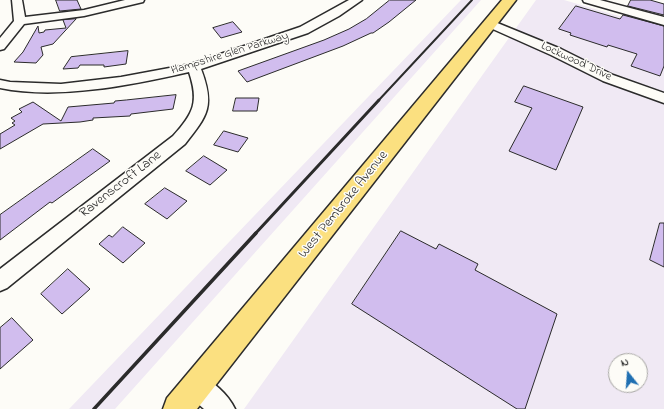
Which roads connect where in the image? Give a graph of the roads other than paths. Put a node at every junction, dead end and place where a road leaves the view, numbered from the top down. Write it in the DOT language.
graph roads {
  1 [pos="17,0"];
  2 [pos="139,0"];
  3 [pos="357,0"];
  4 [pos="509,0"];
  5 [pos="588,0"];
  6 [pos="664,21"];
  7 [pos="20,22"];
  8 [pos="490,24"];
  9 [pos="0,46"];
  10 [pos="194,67"];
  11 [pos="5,85"];
  12 [pos="0,97"];
  13 [pos="664,98"];
  14 [pos="0,281"];
  15 [pos="197,386"];
  16 [pos="178,409"];
  17 [pos="222,409"];
  1 -- 7 [label="street"];
  2 -- 7 [label="street"];
  3 -- 10 [label="street, Hampshire Glen Parkway"];
  4 -- 8 [label="main road, West Pembroke Avenue"];
  5 -- 6 [label="street"];
  7 -- 9 [label="street"];
  8 -- 13 [label="street, Lockwood Drive"];
  8 -- 15 [label="main road, West Pembroke Avenue"];
  10 -- 11 [label="street, Hampshire Glen Parkway"];
  10 -- 14 [label="street, Ravenscroft Lane"];
  11 -- 12 [label="street"];
  15 -- 16 [label="main road, West Pembroke Avenue"];
  15 -- 17 [label="street"];
}
